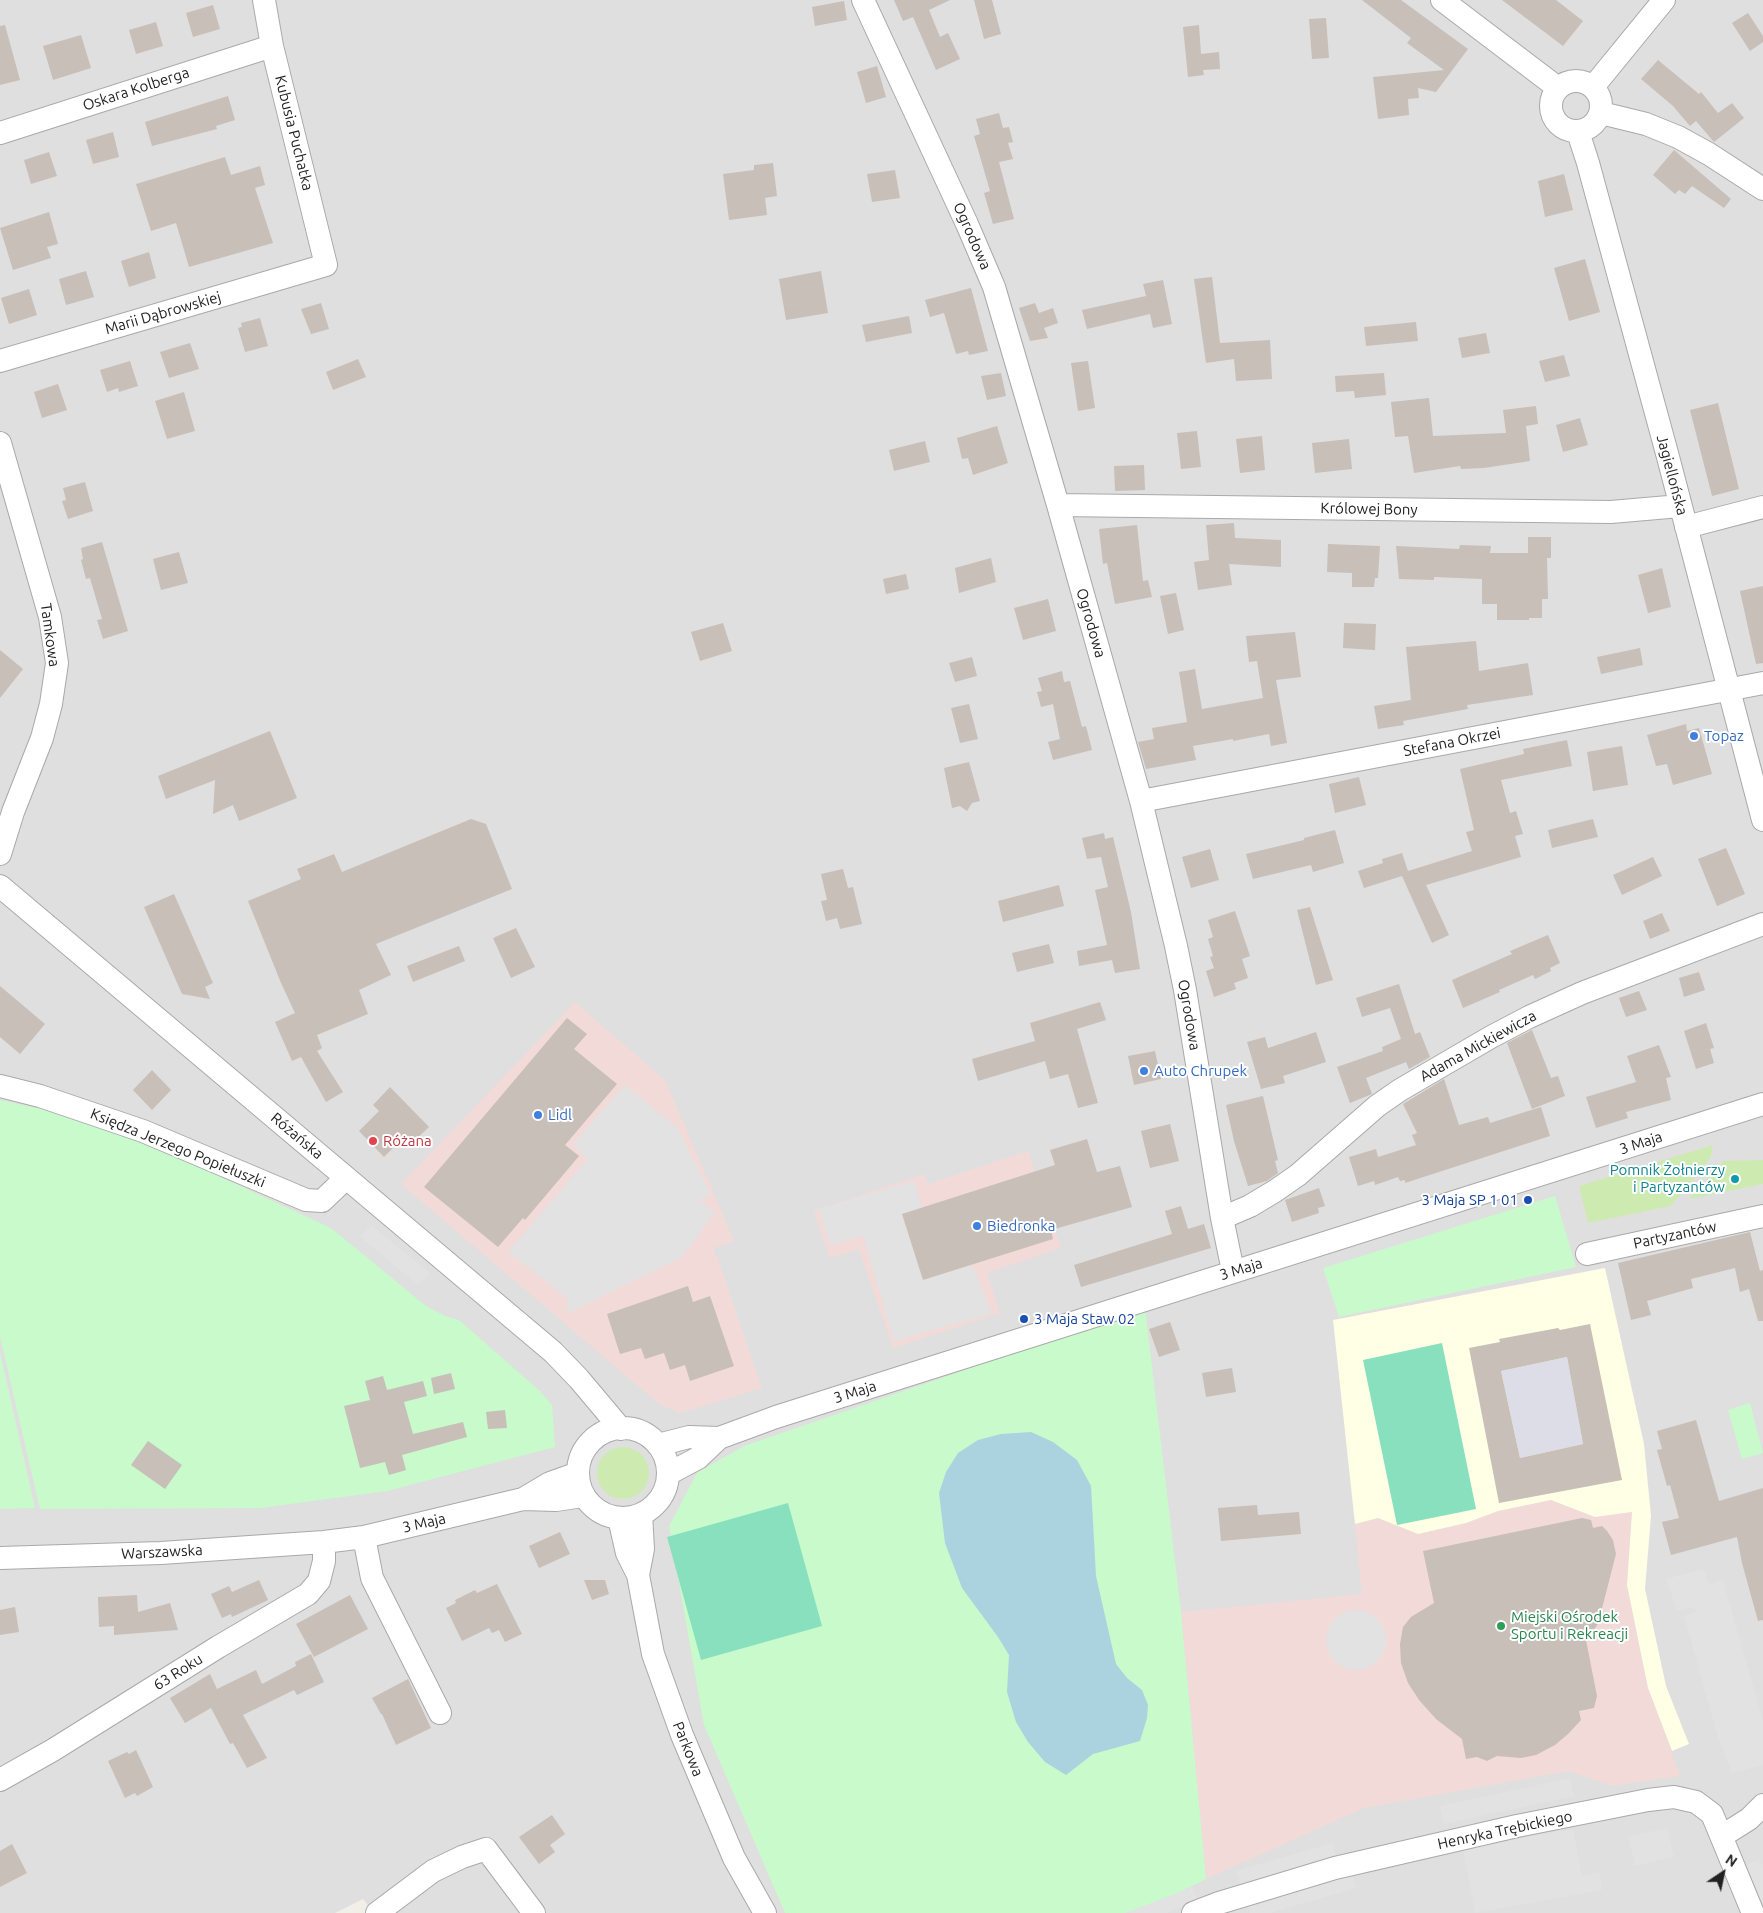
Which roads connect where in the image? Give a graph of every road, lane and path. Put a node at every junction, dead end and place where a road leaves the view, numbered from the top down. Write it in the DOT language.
graph roads {
  1 [pos="264,0"];
  2 [pos="863,0"];
  3 [pos="1442,0"];
  4 [pos="1664,0"];
  5 [pos="272,46"];
  6 [pos="1594,87"];
  7 [pos="1558,88"];
  8 [pos="1601,113"];
  9 [pos="1578,132"];
  10 [pos="0,133"];
  11 [pos="1763,189"];
  12 [pos="326,265"];
  13 [pos="0,362"];
  14 [pos="0,442"];
  15 [pos="1058,505"];
  16 [pos="1763,507"];
  17 [pos="1683,517"];
  18 [pos="1763,683"];
  19 [pos="1730,689"];
  20 [pos="1141,801"];
  21 [pos="1763,820"];
  22 [pos="0,854"];
  23 [pos="0,886"];
  24 [pos="1763,924"];
  25 [pos="0,1086"];
  26 [pos="1763,1104"];
  27 [pos="346,1178"];
  28 [pos="1763,1216"];
  29 [pos="1222,1218"];
  30 [pos="1587,1254"];
  31 [pos="1233,1271"];
  32 [pos="588,1392"];
  33 [pos="621,1428"];
  34 [pos="599,1435"];
  35 [pos="719,1438"];
  36 [pos="658,1446"];
  37 [pos="668,1474"];
  38 [pos="581,1483"];
  39 [pos="641,1514"];
  40 [pos="619,1518"];
  41 [pos="364,1537"];
  42 [pos="324,1542"];
  43 [pos="0,1558"];
  44 [pos="638,1575"];
  45 [pos="440,1713"];
  46 [pos="0,1780"];
  47 [pos="1763,1806"];
  48 [pos="1722,1836"];
  49 [pos="377,1913"];
  50 [pos="534,1913"];
  51 [pos="765,1913"];
  52 [pos="1193,1913"];
  53 [pos="1753,1913"];
  1 -- 5 [label="street, Kubusia Puchatka"];
  2 -- 15 [label="street, Ogrodowa"];
  3 -- 7 [label="street"];
  4 -- 6 [label="street"];
  5 -- 10 [label="street, Oskara Kolberga"];
  5 -- 12 [label="street, Kubusia Puchatka"];
  6 -- 7 [label="street"];
  6 -- 8 [label="street"];
  7 -- 9 [label="street"];
  8 -- 9 [label="street"];
  8 -- 11 [label="street"];
  9 -- 17 [label="street, Jagiellońska"];
  12 -- 13 [label="street, Marii Dąbrowskiej"];
  14 -- 22 [label="street, Tamkowa"];
  15 -- 17 [label="street, Królowej Bony"];
  15 -- 20 [label="street, Ogrodowa"];
  16 -- 17 [label="street, Królowej Bony"];
  17 -- 19 [label="street, Jagiellońska"];
  18 -- 19 [label="street, Stefana Okrzei"];
  19 -- 20 [label="street, Stefana Okrzei"];
  19 -- 21 [label="street, Jagiellońska"];
  20 -- 29 [label="street, Ogrodowa"];
  23 -- 27 [label="street, Różańska"];
  24 -- 29 [label="street, Adama Mickiewicza"];
  25 -- 27 [label="street, Księdza Jerzego Popiełuszki"];
  26 -- 31 [label="street, 3 Maja"];
  27 -- 32 [label="street, Różańska"];
  28 -- 30 [label="street, Partyzantów"];
  29 -- 31 [label="street, Ogrodowa"];
  31 -- 35 [label="street, 3 Maja"];
  32 -- 33 [label="street, Różańska"];
  32 -- 34 [label="street, Różańska"];
  33 -- 34 [label="street"];
  33 -- 36 [label="street"];
  34 -- 38 [label="street"];
  35 -- 36 [label="street, 3 Maja"];
  35 -- 37 [label="street, 3 Maja"];
  36 -- 37 [label="street"];
  37 -- 39 [label="street"];
  38 -- 40 [label="street"];
  38 -- 41 [label="street, 3 Maja"];
  39 -- 40 [label="street"];
  39 -- 44 [label="street, Parkowa"];
  40 -- 44 [label="street, Parkowa"];
  41 -- 42 [label="street, 3 Maja"];
  41 -- 45 [label="street"];
  42 -- 43 [label="street, Warszawska"];
  42 -- 46 [label="street, 63 Roku"];
  44 -- 51 [label="street, Parkowa"];
  47 -- 48 [label="street"];
  48 -- 52 [label="street, Henryka Trębickiego"];
  48 -- 53 [label="street, Henryka Trębickiego"];
  49 -- 50 [label="street"];
}
